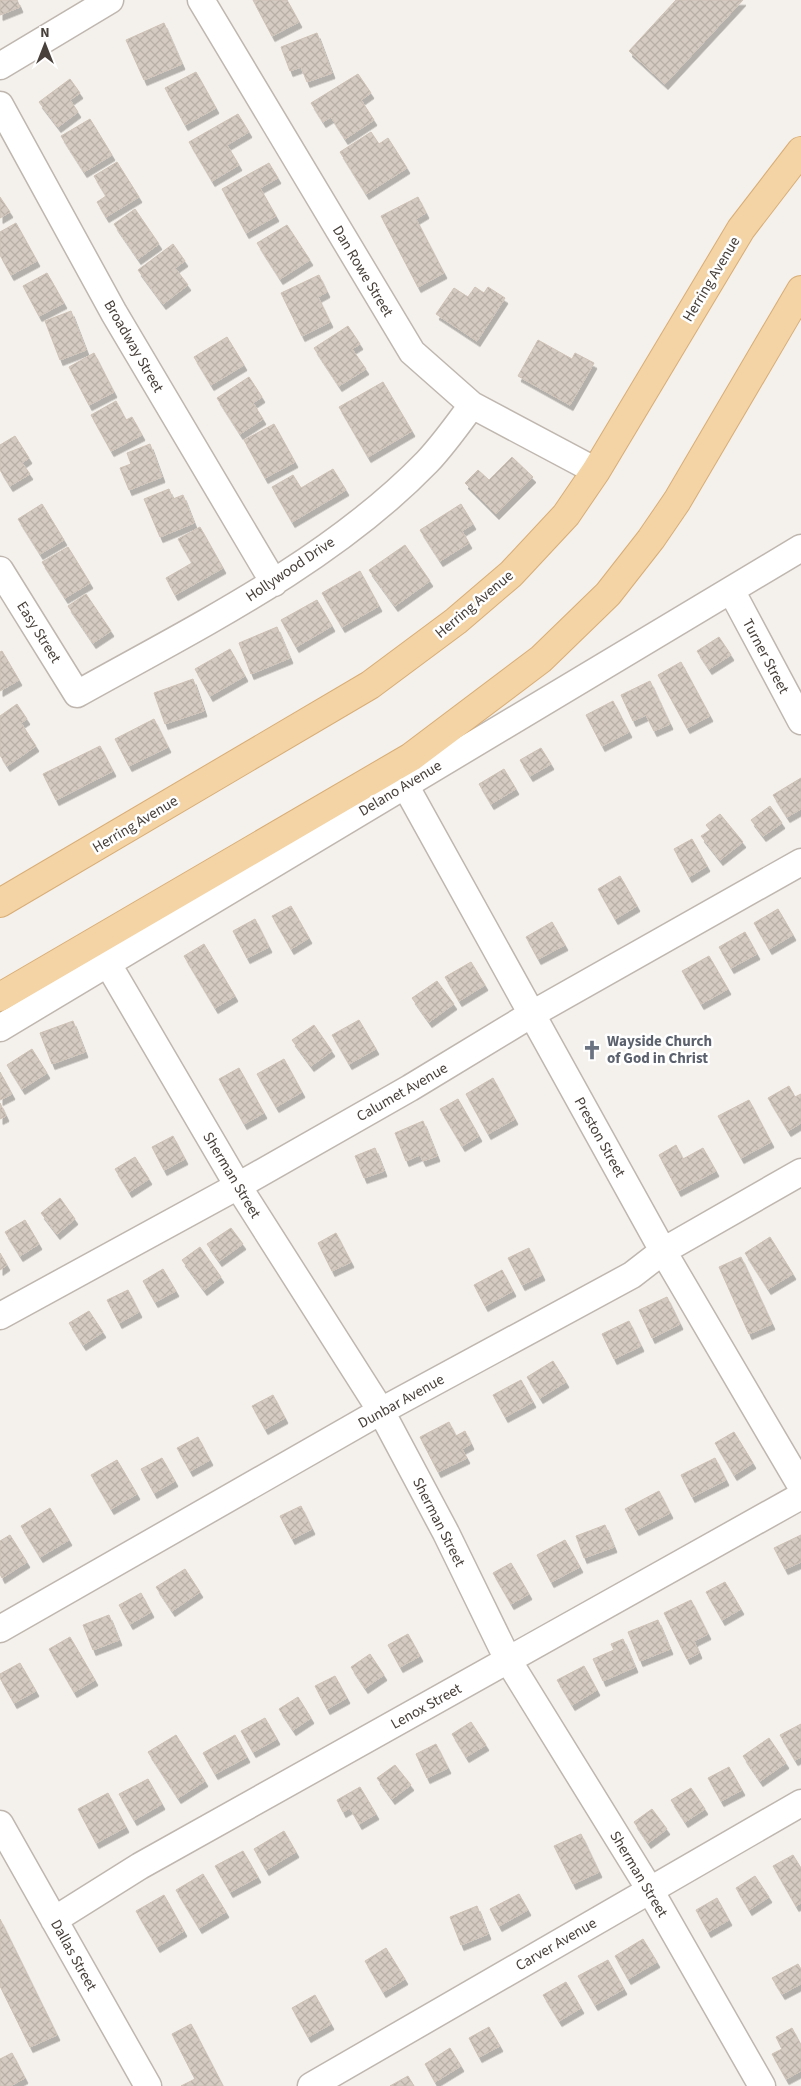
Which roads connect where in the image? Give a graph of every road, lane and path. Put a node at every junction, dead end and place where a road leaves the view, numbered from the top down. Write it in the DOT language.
graph roads {
  1 [pos="110,0"];
  2 [pos="201,0"];
  3 [pos="0,66"];
  4 [pos="0,105"];
  5 [pos="801,152"];
  6 [pos="801,290"];
  7 [pos="472,406"];
  8 [pos="596,471"];
  9 [pos="801,548"];
  10 [pos="0,570"];
  11 [pos="274,583"];
  12 [pos="731,590"];
  13 [pos="77,694"];
  14 [pos="801,721"];
  15 [pos="405,785"];
  16 [pos="801,862"];
  17 [pos="0,903"];
  18 [pos="108,964"];
  19 [pos="0,997"];
  20 [pos="532,1014"];
  21 [pos="0,1028"];
  22 [pos="801,1172"];
  23 [pos="238,1186"];
  24 [pos="663,1251"];
  25 [pos="0,1316"];
  26 [pos="381,1411"];
  27 [pos="801,1486"];
  28 [pos="801,1496"];
  29 [pos="0,1629"];
  30 [pos="508,1660"];
  31 [pos="801,1803"];
  32 [pos="0,1824"];
  33 [pos="650,1890"];
  34 [pos="54,1920"];
  35 [pos="148,2086"];
  36 [pos="311,2086"];
  37 [pos="762,2086"];
  1 -- 3 [label="street"];
  2 -- 7 [label="street, Dan Rowe Street"];
  4 -- 11 [label="street, Broadway Street"];
  5 -- 8 [label="main road, Herring Avenue"];
  6 -- 19 [label="main road"];
  7 -- 8 [label="street, Dan Rowe Street"];
  7 -- 11 [label="street, Hollywood Drive"];
  8 -- 17 [label="main road, Herring Avenue"];
  9 -- 12 [label="street, Delano Avenue"];
  10 -- 13 [label="street, Easy Street"];
  11 -- 13 [label="street, Hollywood Drive"];
  12 -- 14 [label="street, Turner Street"];
  12 -- 15 [label="street, Delano Avenue"];
  15 -- 18 [label="street, Delano Avenue"];
  15 -- 20 [label="street, Preston Street"];
  16 -- 20 [label="street, Calumet Avenue"];
  18 -- 21 [label="street, Delano Avenue"];
  18 -- 23 [label="street, Sherman Street"];
  20 -- 23 [label="street, Calumet Avenue"];
  20 -- 24 [label="street, Preston Street"];
  22 -- 24 [label="street, Dunbar Avenue"];
  23 -- 25 [label="street, Calumet Avenue"];
  23 -- 26 [label="street, Sherman Street"];
  24 -- 26 [label="street, Dunbar Avenue"];
  24 -- 27 [label="street, Preston Street"];
  26 -- 29 [label="street, Dunbar Avenue"];
  26 -- 30 [label="street, Sherman Street"];
  28 -- 30 [label="street, Lenox Street"];
  30 -- 33 [label="street, Sherman Street"];
  30 -- 34 [label="street, Lenox Street"];
  31 -- 33 [label="street, Carver Avenue"];
  32 -- 34 [label="street, Dallas Street"];
  33 -- 36 [label="street, Carver Avenue"];
  33 -- 37 [label="street, Sherman Street"];
  34 -- 35 [label="street, Dallas Street"];
}
